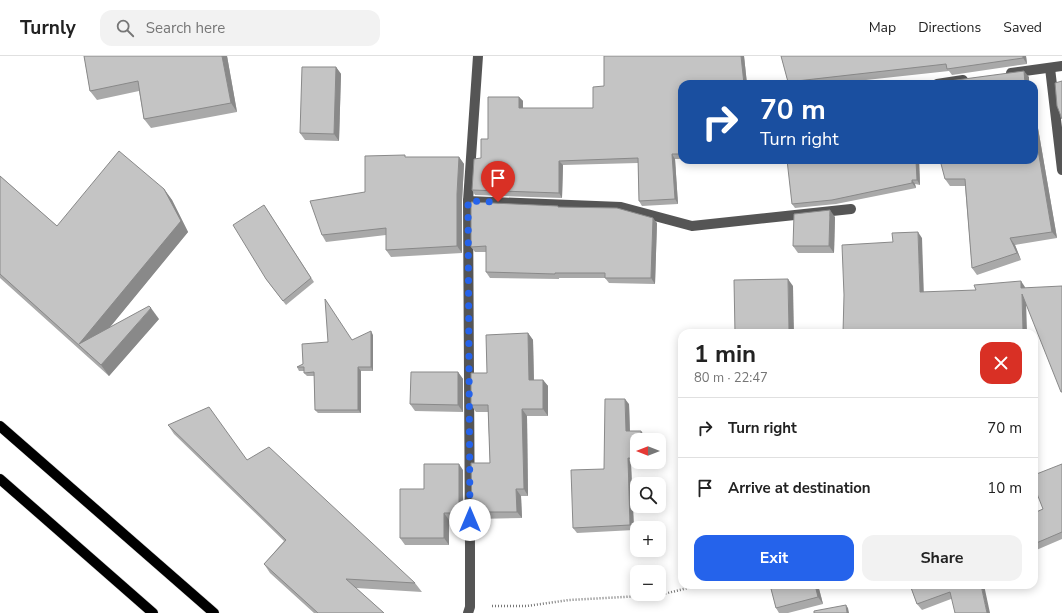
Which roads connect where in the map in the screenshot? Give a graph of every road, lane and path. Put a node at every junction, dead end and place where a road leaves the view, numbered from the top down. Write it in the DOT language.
graph roads {
  1 [pos="478,56"];
  2 [pos="1062,66"];
  3 [pos="1050,68"];
  4 [pos="1005,74"];
  5 [pos="975,78"];
  6 [pos="962,80"];
  7 [pos="1062,170"];
  8 [pos="468,201"];
  9 [pos="851,209"];
  10 [pos="0,426"];
  11 [pos="0,478"];
  12 [pos="685,589"];
  13 [pos="469,610"];
  14 [pos="153,613"];
  15 [pos="214,613"];
  1 -- 8 [label="street"];
  2 -- 3 [label="street"];
  3 -- 4 [label="street"];
  3 -- 7 [label="street"];
  5 -- 6 [label="street"];
  8 -- 9 [label="street"];
  8 -- 13 [label="street"];
  10 -- 15 [label="main road"];
  11 -- 14 [label="main road"];
  12 -- 13 [label="path"];
}
